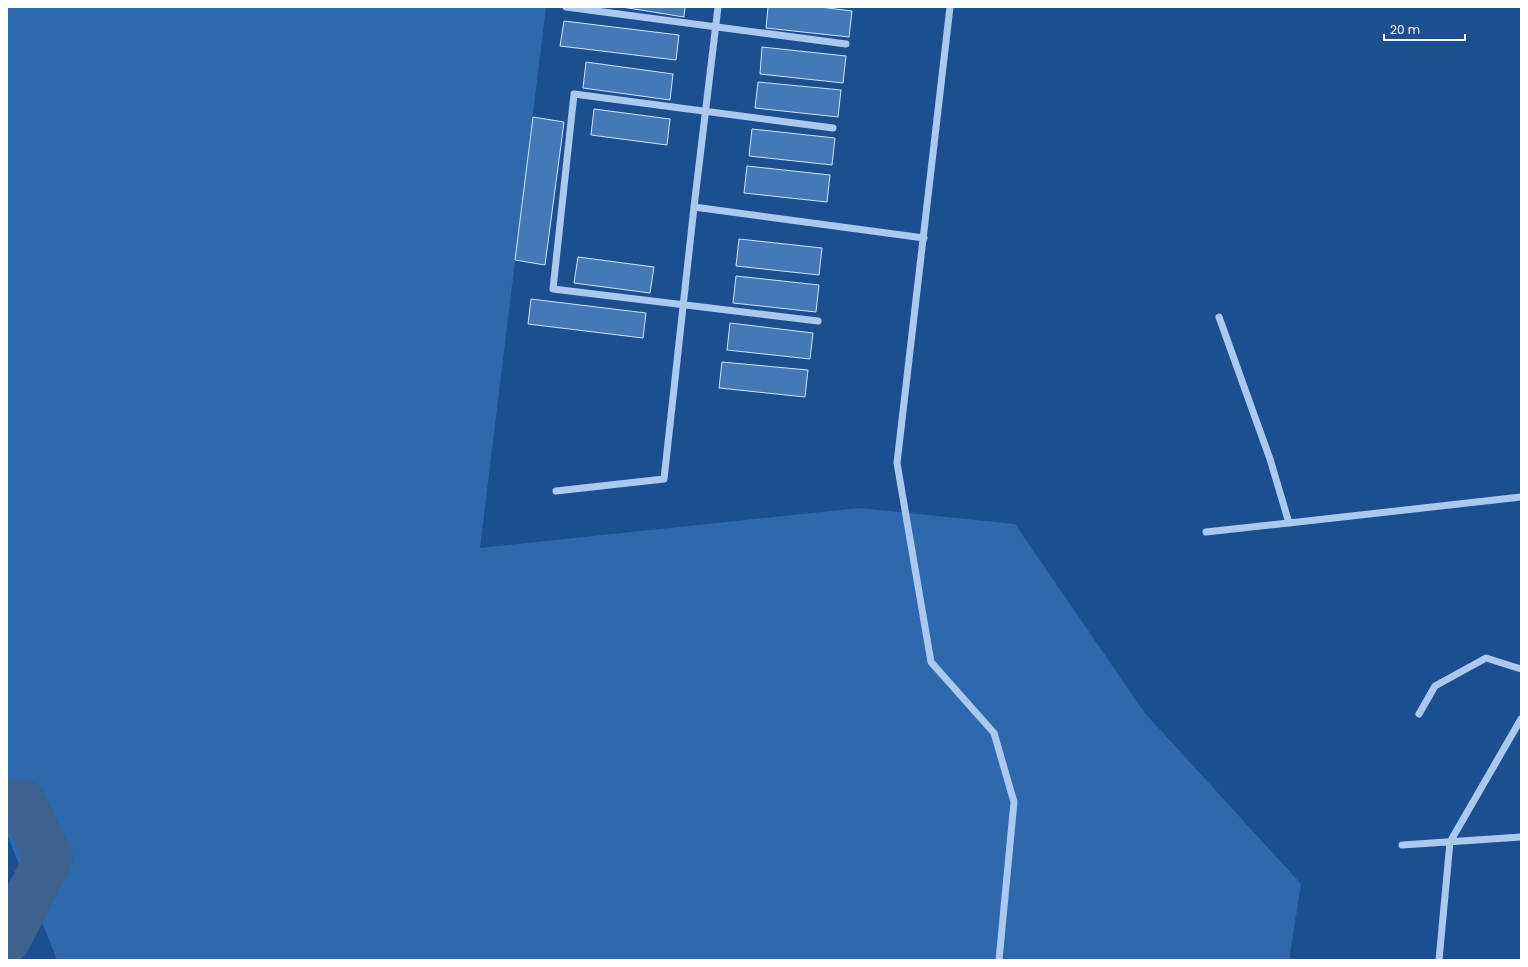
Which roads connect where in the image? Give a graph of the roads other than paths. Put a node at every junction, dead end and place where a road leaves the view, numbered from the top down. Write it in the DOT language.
graph roads {
  1 [pos="566,7"];
  2 [pos="718,7"];
  3 [pos="950,7"];
  4 [pos="716,27"];
  5 [pos="846,44"];
  6 [pos="706,111"];
  7 [pos="833,128"];
  8 [pos="694,207"];
  9 [pos="924,238"];
  10 [pos="683,305"];
  11 [pos="1219,317"];
  12 [pos="818,321"];
  13 [pos="556,491"];
  14 [pos="1521,497"];
  15 [pos="1289,523"];
  16 [pos="1206,532"];
  17 [pos="1521,669"];
  18 [pos="1419,714"];
  19 [pos="1521,719"];
  20 [pos="1521,837"];
  21 [pos="1450,842"];
  22 [pos="1402,846"];
  23 [pos="999,960"];
  24 [pos="1439,960"];
  1 -- 4 [label="street"];
  2 -- 4 [label="street"];
  3 -- 9 [label="street"];
  4 -- 5 [label="street"];
  4 -- 6 [label="street"];
  6 -- 7 [label="street"];
  6 -- 8 [label="street"];
  6 -- 10 [label="street"];
  8 -- 9 [label="street"];
  8 -- 10 [label="street"];
  9 -- 23 [label="street"];
  10 -- 12 [label="street"];
  10 -- 13 [label="street"];
  11 -- 15 [label="street"];
  14 -- 15 [label="street"];
  15 -- 16 [label="street"];
  17 -- 18 [label="street"];
  19 -- 21 [label="street"];
  20 -- 21 [label="street"];
  21 -- 22 [label="street"];
  21 -- 24 [label="street"];
}
